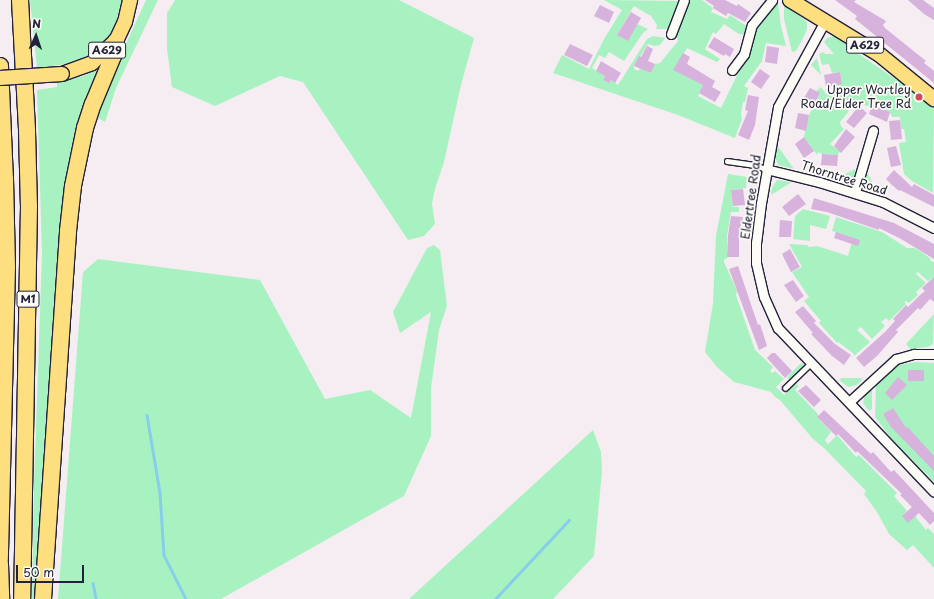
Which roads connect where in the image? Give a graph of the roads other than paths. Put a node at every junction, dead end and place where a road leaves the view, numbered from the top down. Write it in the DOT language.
graph roads {
  1 [pos="20,0"];
  2 [pos="684,0"];
  3 [pos="772,0"];
  4 [pos="790,0"];
  5 [pos="131,1"];
  6 [pos="825,21"];
  7 [pos="671,34"];
  8 [pos="116,41"];
  9 [pos="0,66"];
  10 [pos="732,70"];
  11 [pos="0,78"];
  12 [pos="934,98"];
  13 [pos="873,131"];
  14 [pos="727,161"];
  15 [pos="766,169"];
  16 [pos="855,192"];
  17 [pos="934,228"];
  18 [pos="934,354"];
  19 [pos="811,363"];
  20 [pos="785,388"];
  21 [pos="849,402"];
  22 [pos="934,492"];
  23 [pos="0,560"];
  24 [pos="0,564"];
  25 [pos="1,599"];
  26 [pos="22,599"];
  27 [pos="43,599"];
  1 -- 26 [label="highway, M1"];
  2 -- 7 [label="street"];
  3 -- 10 [label="street"];
  4 -- 6 [label="main road, A629"];
  5 -- 8 [label="main road, A629"];
  6 -- 12 [label="main road, A629"];
  6 -- 15 [label="street, Eldertree Road"];
  8 -- 11 [label="main road, A629, bridge"];
  8 -- 27 [label="highway"];
  9 -- 23 [label="highway, M1"];
  13 -- 16 [label="street"];
  14 -- 15 [label="lane"];
  15 -- 16 [label="street, Thorntree Road"];
  15 -- 19 [label="street, Eldertree Road"];
  16 -- 17 [label="street, Thorntree Road"];
  18 -- 21 [label="street"];
  19 -- 20 [label="lane"];
  19 -- 21 [label="street, Eldertree Road"];
  21 -- 22 [label="street, Eldertree Road"];
  24 -- 25 [label="highway"];
}
